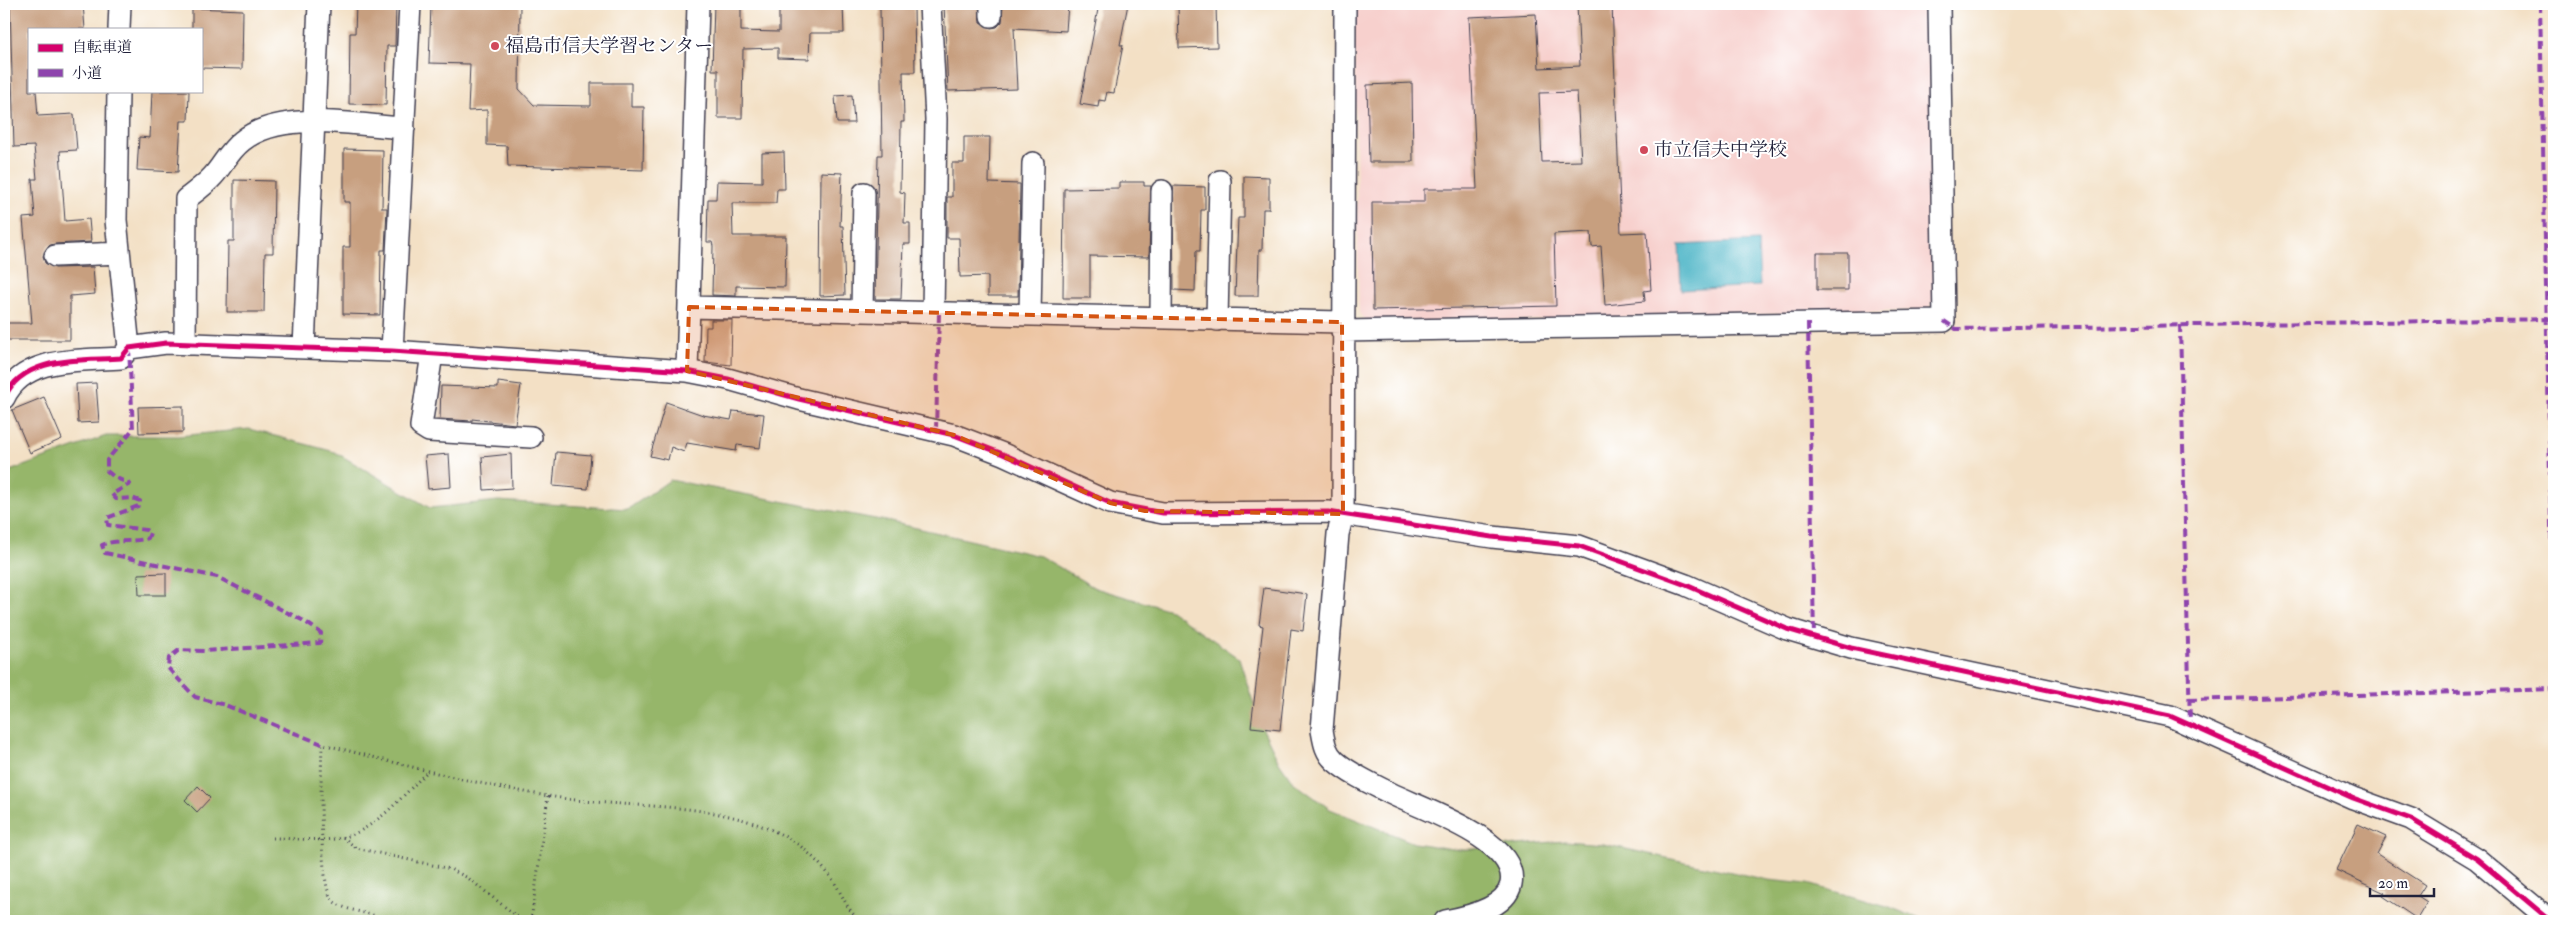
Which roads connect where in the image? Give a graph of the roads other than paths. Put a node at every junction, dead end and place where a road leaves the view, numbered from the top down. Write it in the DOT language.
graph roads {
  1 [pos="120,4"];
  2 [pos="320,4"];
  3 [pos="410,4"];
  4 [pos="698,4"];
  5 [pos="930,4"];
  6 [pos="1345,4"];
  7 [pos="1939,4"];
  8 [pos="119,28"];
  9 [pos="118,92"];
  10 [pos="314,122"];
  11 [pos="404,128"];
  12 [pos="1032,162"];
  13 [pos="1220,181"];
  14 [pos="1162,191"];
  15 [pos="864,193"];
  16 [pos="119,252"];
  17 [pos="55,256"];
  18 [pos="689,307"];
  19 [pos="862,311"];
  20 [pos="933,313"];
  21 [pos="1030,315"];
  22 [pos="1161,318"];
  23 [pos="1217,320"];
  24 [pos="1342,327"];
  25 [pos="185,344"];
  26 [pos="129,348"];
  27 [pos="304,348"];
  28 [pos="392,351"];
  29 [pos="432,354"];
  30 [pos="687,372"];
  31 [pos="4,398"];
  32 [pos="531,437"];
  33 [pos="1343,514"];
  34 [pos="1446,921"];
  35 [pos="2551,921"];
  1 -- 8 [label="street"];
  2 -- 10 [label="street"];
  3 -- 11 [label="street"];
  4 -- 18 [label="street"];
  5 -- 20 [label="street"];
  6 -- 24 [label="street"];
  7 -- 24 [label="street"];
  9 -- 16 [label="street"];
  10 -- 11 [label="street"];
  10 -- 25 [label="street"];
  10 -- 27 [label="street"];
  11 -- 28 [label="street"];
  12 -- 21 [label="street"];
  13 -- 23 [label="street"];
  14 -- 22 [label="street"];
  15 -- 19 [label="street"];
  16 -- 17 [label="street"];
  16 -- 26 [label="street"];
  18 -- 19 [label="street"];
  18 -- 30 [label="street"];
  19 -- 20 [label="street"];
  20 -- 21 [label="street"];
  21 -- 22 [label="street"];
  22 -- 23 [label="street"];
  23 -- 24 [label="street"];
  24 -- 33 [label="street"];
  25 -- 26 [label="street"];
  25 -- 27 [label="street"];
  26 -- 31 [label="street"];
  27 -- 28 [label="street"];
  28 -- 29 [label="street"];
  29 -- 30 [label="street"];
  29 -- 32 [label="street"];
  30 -- 33 [label="street"];
  33 -- 34 [label="street"];
  33 -- 35 [label="street"];
}
